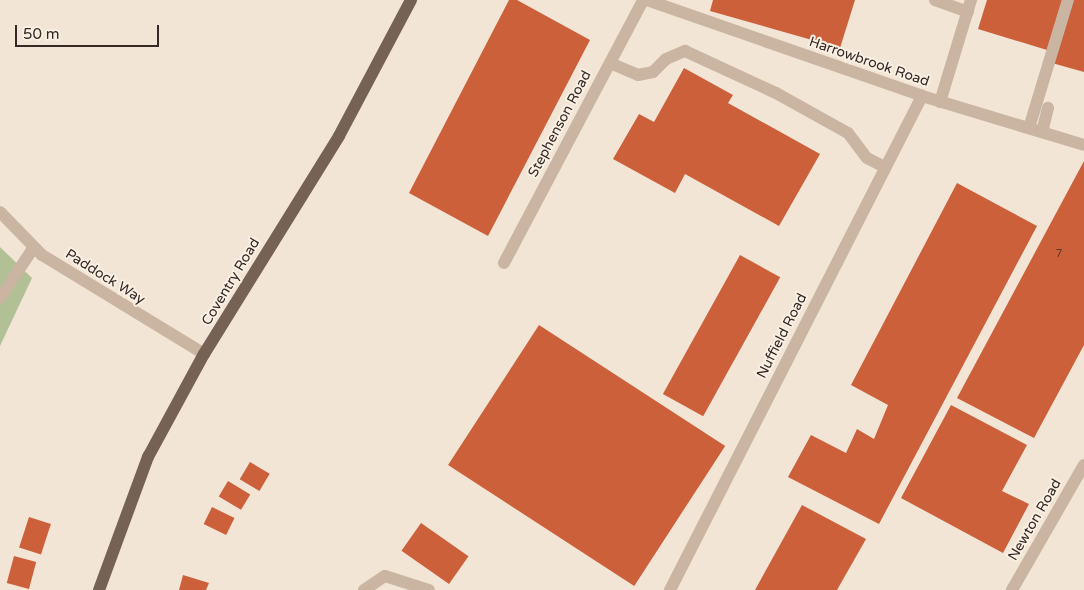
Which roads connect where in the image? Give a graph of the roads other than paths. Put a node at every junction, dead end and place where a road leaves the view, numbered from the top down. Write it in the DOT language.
graph roads {
  1 [pos="411,0"];
  2 [pos="645,0"];
  3 [pos="935,0"];
  4 [pos="1068,0"];
  5 [pos="969,6"];
  6 [pos="610,63"];
  7 [pos="922,96"];
  8 [pos="940,102"];
  9 [pos="1048,108"];
  10 [pos="1029,128"];
  11 [pos="1042,132"];
  12 [pos="1084,145"];
  13 [pos="886,167"];
  14 [pos="0,212"];
  15 [pos="34,247"];
  16 [pos="504,263"];
  17 [pos="0,298"];
  18 [pos="204,354"];
  19 [pos="1084,465"];
  20 [pos="99,590"];
  21 [pos="364,590"];
  22 [pos="429,590"];
  23 [pos="670,590"];
  24 [pos="1012,590"];
  1 -- 18 [label="main road, Coventry Road"];
  2 -- 6 [label="street, Stephenson Road"];
  2 -- 7 [label="street, Harrowbrook Road"];
  3 -- 5 [label="street"];
  4 -- 10 [label="street"];
  5 -- 8 [label="street"];
  6 -- 13 [label="street"];
  6 -- 16 [label="street, Stephenson Road"];
  7 -- 8 [label="street, Harrowbrook Road"];
  7 -- 13 [label="street, Nuffield Road"];
  8 -- 10 [label="street, Harrowbrook Road"];
  9 -- 11 [label="street"];
  10 -- 11 [label="street, Harrowbrook Road"];
  11 -- 12 [label="street, Harrowbrook Road"];
  13 -- 23 [label="street, Nuffield Road"];
  14 -- 15 [label="street, Paddock Way"];
  15 -- 17 [label="street"];
  15 -- 18 [label="street, Paddock Way"];
  18 -- 20 [label="main road, Coventry Road"];
  19 -- 24 [label="street, Newton Road"];
  21 -- 22 [label="street"];
}
